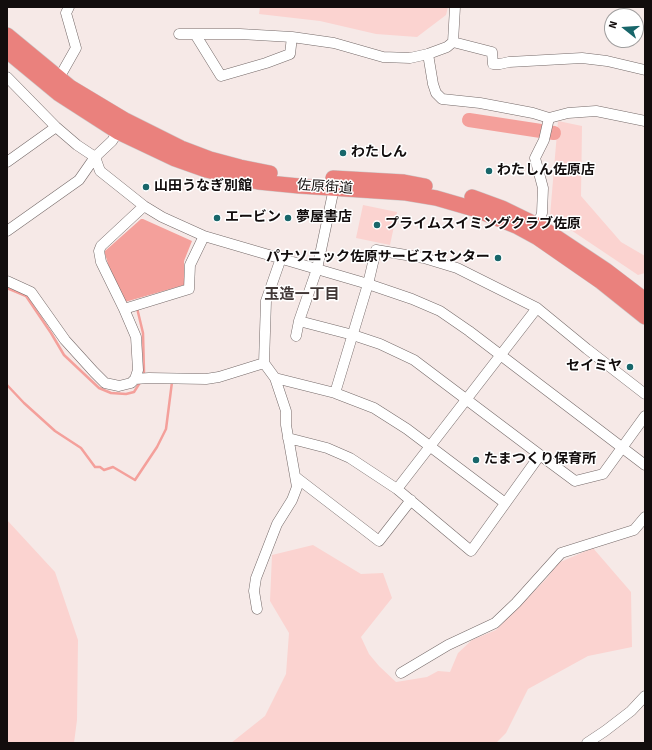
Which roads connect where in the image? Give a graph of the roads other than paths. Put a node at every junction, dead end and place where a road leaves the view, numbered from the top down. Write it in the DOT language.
graph roads {
  1 [pos="69,7"];
  2 [pos="455,7"];
  3 [pos="179,34"];
  4 [pos="196,34"];
  5 [pos="7,35"];
  6 [pos="292,37"];
  7 [pos="453,42"];
  8 [pos="7,51"];
  9 [pos="428,54"];
  10 [pos="645,70"];
  11 [pos="59,78"];
  12 [pos="9,83"];
  13 [pos="549,121"];
  14 [pos="645,121"];
  15 [pos="122,126"];
  16 [pos="56,127"];
  17 [pos="95,157"];
  18 [pos="7,162"];
  19 [pos="334,188"];
  20 [pos="144,206"];
  21 [pos="538,225"];
  22 [pos="7,231"];
  23 [pos="204,236"];
  24 [pos="280,258"];
  25 [pos="317,269"];
  26 [pos="7,280"];
  27 [pos="368,284"];
  28 [pos="645,300"];
  29 [pos="537,308"];
  30 [pos="124,309"];
  31 [pos="645,317"];
  32 [pos="299,321"];
  33 [pos="353,335"];
  34 [pos="296,336"];
  35 [pos="500,354"];
  36 [pos="264,364"];
  37 [pos="275,378"];
  38 [pos="136,379"];
  39 [pos="335,393"];
  40 [pos="645,394"];
  41 [pos="467,400"];
  42 [pos="645,416"];
  43 [pos="288,438"];
  44 [pos="431,446"];
  45 [pos="622,448"];
  46 [pos="540,455"];
  47 [pos="645,465"];
  48 [pos="296,478"];
  49 [pos="398,489"];
  50 [pos="411,500"];
  51 [pos="505,503"];
  52 [pos="645,517"];
  53 [pos="257,608"];
  54 [pos="401,673"];
  55 [pos="645,696"];
  56 [pos="587,743"];
  1 -- 11 [label="street"];
  2 -- 7 [label="street"];
  3 -- 4 [label="street"];
  4 -- 6 [label="street"];
  4 -- 6 [label="street"];
  5 -- 11 [label="highway, 佐原街道"];
  6 -- 9 [label="street"];
  7 -- 9 [label="street"];
  7 -- 10 [label="street"];
  8 -- 15 [label="highway, 佐原街道"];
  9 -- 13 [label="street"];
  11 -- 15 [label="highway, 佐原街道"];
  12 -- 16 [label="street"];
  13 -- 14 [label="street"];
  13 -- 21 [label="street"];
  15 -- 17 [label="street"];
  15 -- 19 [label="highway, 佐原街道"];
  15 -- 21 [label="highway, 佐原街道"];
  16 -- 17 [label="street"];
  16 -- 18 [label="street"];
  17 -- 20 [label="street"];
  17 -- 22 [label="street"];
  19 -- 25 [label="street"];
  19 -- 31 [label="highway, 佐原街道"];
  20 -- 23 [label="street"];
  20 -- 30 [label="street"];
  21 -- 28 [label="highway, 佐原街道"];
  23 -- 24 [label="street"];
  23 -- 30 [label="street"];
  24 -- 25 [label="street"];
  24 -- 36 [label="street"];
  25 -- 27 [label="street"];
  25 -- 32 [label="street"];
  26 -- 38 [label="street"];
  27 -- 29 [label="street"];
  27 -- 33 [label="street"];
  27 -- 35 [label="street"];
  29 -- 35 [label="street"];
  29 -- 40 [label="street"];
  30 -- 38 [label="street"];
  32 -- 33 [label="street"];
  32 -- 34 [label="street"];
  33 -- 39 [label="street"];
  33 -- 41 [label="street"];
  35 -- 41 [label="street"];
  35 -- 45 [label="street"];
  36 -- 37 [label="street"];
  36 -- 38 [label="street"];
  37 -- 39 [label="street"];
  37 -- 43 [label="street"];
  39 -- 44 [label="street"];
  41 -- 44 [label="street"];
  41 -- 46 [label="street"];
  42 -- 45 [label="street"];
  43 -- 48 [label="street"];
  43 -- 49 [label="street"];
  44 -- 49 [label="street"];
  44 -- 51 [label="street"];
  45 -- 46 [label="street"];
  45 -- 47 [label="street"];
  46 -- 51 [label="street"];
  48 -- 50 [label="street"];
  48 -- 53 [label="street"];
  49 -- 50 [label="street"];
  50 -- 51 [label="street"];
  52 -- 54 [label="street"];
  55 -- 56 [label="street"];
}
